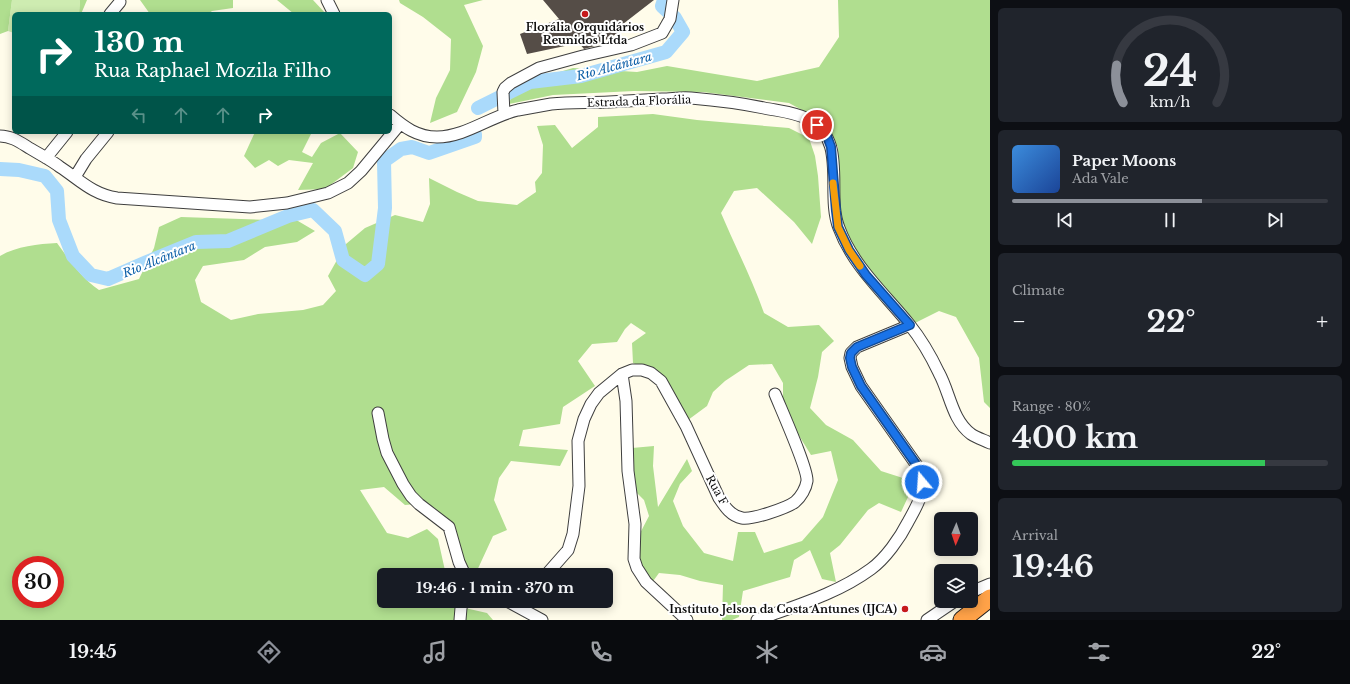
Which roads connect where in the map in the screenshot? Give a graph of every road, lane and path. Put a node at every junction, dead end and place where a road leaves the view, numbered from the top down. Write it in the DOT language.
graph roads {
  1 [pos="327,0"];
  2 [pos="673,0"];
  3 [pos="120,2"];
  4 [pos="112,12"];
  5 [pos="333,12"];
  6 [pos="504,114"];
  7 [pos="392,117"];
  8 [pos="400,124"];
  9 [pos="65,134"];
  10 [pos="106,134"];
  11 [pos="392,134"];
  12 [pos="392,134"];
  13 [pos="0,136"];
  14 [pos="46,158"];
  15 [pos="75,177"];
  16 [pos="910,325"];
  17 [pos="622,374"];
  18 [pos="776,394"];
  19 [pos="378,413"];
  20 [pos="990,443"];
  21 [pos="462,568"];
  22 [pos="552,568"];
  23 [pos="989,590"];
  24 [pos="978,591"];
  25 [pos="461,608"];
  26 [pos="523,608"];
  27 [pos="945,608"];
  28 [pos="990,610"];
  29 [pos="460,620"];
  30 [pos="542,620"];
  31 [pos="687,620"];
  32 [pos="756,620"];
  33 [pos="927,620"];
  34 [pos="962,620"];
  35 [pos="978,620"];
  1 -- 5 [label="street"];
  2 -- 6 [label="street"];
  3 -- 4 [label="street"];
  6 -- 8 [label="street, Estrada da Florália"];
  6 -- 16 [label="street, Estrada da Florália"];
  7 -- 8 [label="street, Estrada da Florália"];
  8 -- 11 [label="street"];
  9 -- 14 [label="street"];
  10 -- 15 [label="street"];
  12 -- 15 [label="street"];
  13 -- 14 [label="street"];
  14 -- 15 [label="street"];
  16 -- 20 [label="street, Estrada da Florália"];
  16 -- 32 [label="street"];
  17 -- 18 [label="street, Rua F"];
  17 -- 22 [label="street, Rua F"];
  17 -- 31 [label="street"];
  19 -- 21 [label="street"];
  23 -- 24 [label="street"];
  23 -- 34 [label="highway"];
  25 -- 29 [label="street"];
  26 -- 30 [label="street"];
  27 -- 33 [label="street"];
  28 -- 35 [label="highway"];
}
